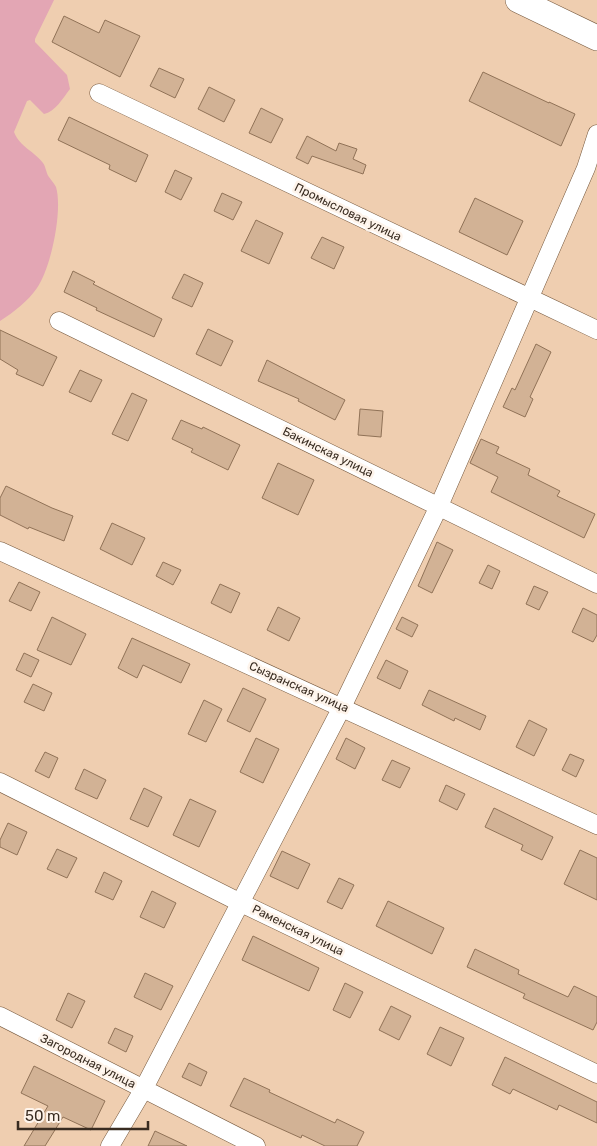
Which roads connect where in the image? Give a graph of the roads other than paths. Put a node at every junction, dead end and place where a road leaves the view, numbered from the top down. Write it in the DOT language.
graph roads {
  1 [pos="518,0"];
  2 [pos="597,38"];
  3 [pos="99,93"];
  4 [pos="597,134"];
  5 [pos="529,299"];
  6 [pos="59,321"];
  7 [pos="597,330"];
  8 [pos="439,506"];
  9 [pos="0,551"];
  10 [pos="597,584"];
  11 [pos="342,707"];
  12 [pos="0,782"];
  13 [pos="597,825"];
  14 [pos="241,902"];
  15 [pos="0,1016"];
  16 [pos="597,1074"];
  17 [pos="143,1090"];
  18 [pos="110,1146"];
  19 [pos="256,1146"];
  1 -- 2 [label="street"];
  3 -- 5 [label="street, Промысловая улица"];
  4 -- 5 [label="street"];
  5 -- 7 [label="street, Промысловая улица"];
  5 -- 8 [label="street"];
  6 -- 8 [label="street, Бакинская улица"];
  8 -- 10 [label="street, Бакинская улица"];
  8 -- 11 [label="street"];
  9 -- 11 [label="street, Сызранская улица"];
  11 -- 13 [label="street, Сызранская улица"];
  11 -- 14 [label="street"];
  12 -- 14 [label="street, Раменская улица"];
  14 -- 16 [label="street, Раменская улица"];
  14 -- 17 [label="street"];
  15 -- 17 [label="street, Загородная улица"];
  17 -- 18 [label="street"];
  17 -- 19 [label="street, Загородная улица"];
}
